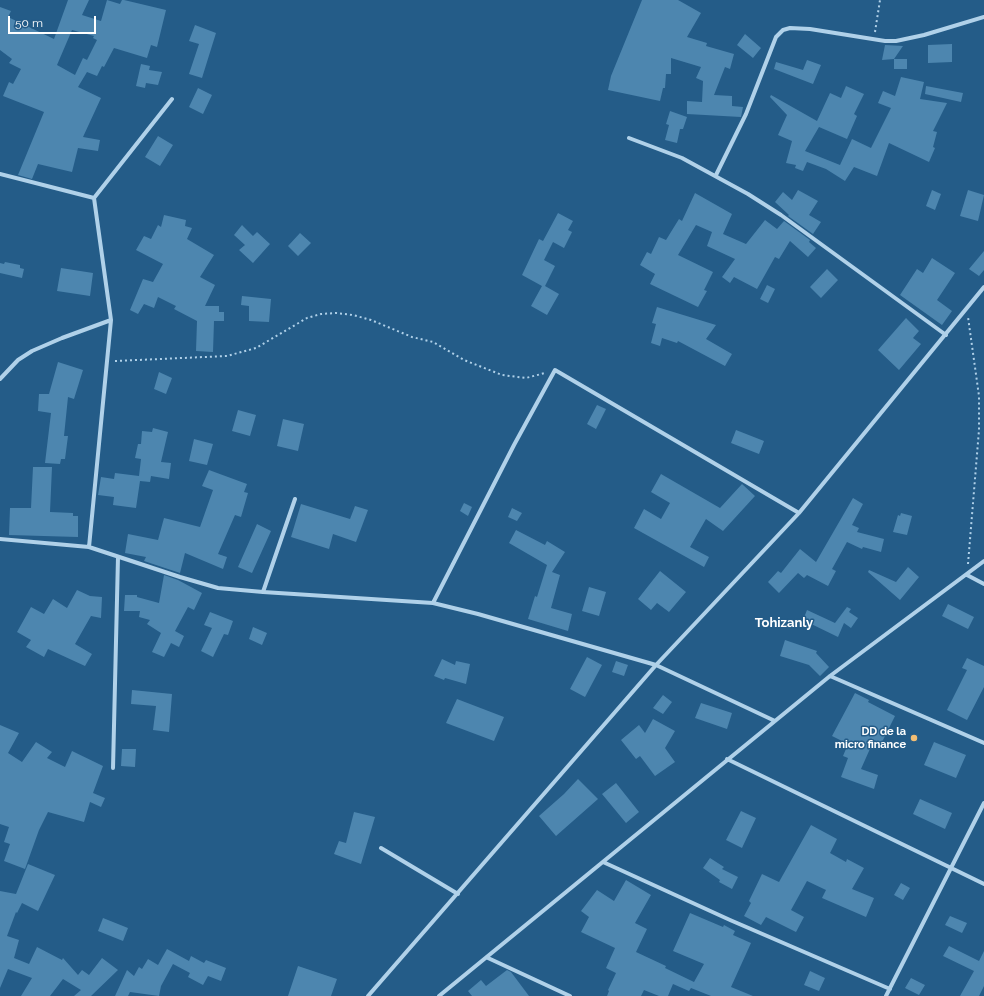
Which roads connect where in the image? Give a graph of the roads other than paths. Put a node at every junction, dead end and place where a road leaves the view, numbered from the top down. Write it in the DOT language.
graph roads {
  1 [pos="984,17"];
  2 [pos="172,99"];
  3 [pos="629,138"];
  4 [pos="0,174"];
  5 [pos="716,175"];
  6 [pos="94,198"];
  7 [pos="984,287"];
  8 [pos="111,320"];
  9 [pos="946,335"];
  10 [pos="0,379"];
  11 [pos="295,499"];
  12 [pos="799,512"];
  13 [pos="0,539"];
  14 [pos="89,547"];
  15 [pos="118,557"];
  16 [pos="984,561"];
  17 [pos="967,575"];
  18 [pos="984,584"];
  19 [pos="263,592"];
  20 [pos="433,603"];
  21 [pos="656,665"];
  22 [pos="830,676"];
  23 [pos="775,722"];
  24 [pos="984,743"];
  25 [pos="727,759"];
  26 [pos="113,768"];
  27 [pos="984,803"];
  28 [pos="382,848"];
  29 [pos="603,862"];
  30 [pos="950,868"];
  31 [pos="984,884"];
  32 [pos="458,894"];
  33 [pos="488,958"];
  34 [pos="890,989"];
  35 [pos="368,996"];
  36 [pos="439,996"];
  37 [pos="570,996"];
  38 [pos="886,996"];
  1 -- 5 [label="street"];
  2 -- 6 [label="street"];
  3 -- 5 [label="street"];
  4 -- 6 [label="street"];
  5 -- 9 [label="street"];
  6 -- 8 [label="street"];
  7 -- 9 [label="street"];
  8 -- 10 [label="street"];
  8 -- 14 [label="street"];
  9 -- 12 [label="street"];
  11 -- 19 [label="street"];
  12 -- 20 [label="street"];
  12 -- 21 [label="street"];
  13 -- 14 [label="street"];
  14 -- 15 [label="street"];
  15 -- 19 [label="street"];
  15 -- 26 [label="street"];
  16 -- 17 [label="street"];
  17 -- 18 [label="street"];
  17 -- 22 [label="street"];
  19 -- 20 [label="street"];
  20 -- 21 [label="street"];
  21 -- 23 [label="street"];
  21 -- 32 [label="street"];
  22 -- 23 [label="street"];
  22 -- 24 [label="street"];
  23 -- 25 [label="street"];
  25 -- 29 [label="street"];
  25 -- 30 [label="street"];
  27 -- 30 [label="street"];
  28 -- 32 [label="street"];
  29 -- 33 [label="street"];
  29 -- 34 [label="street"];
  30 -- 31 [label="street"];
  30 -- 34 [label="street"];
  32 -- 35 [label="street"];
  33 -- 36 [label="street"];
  33 -- 37 [label="street"];
  34 -- 38 [label="street"];
}
